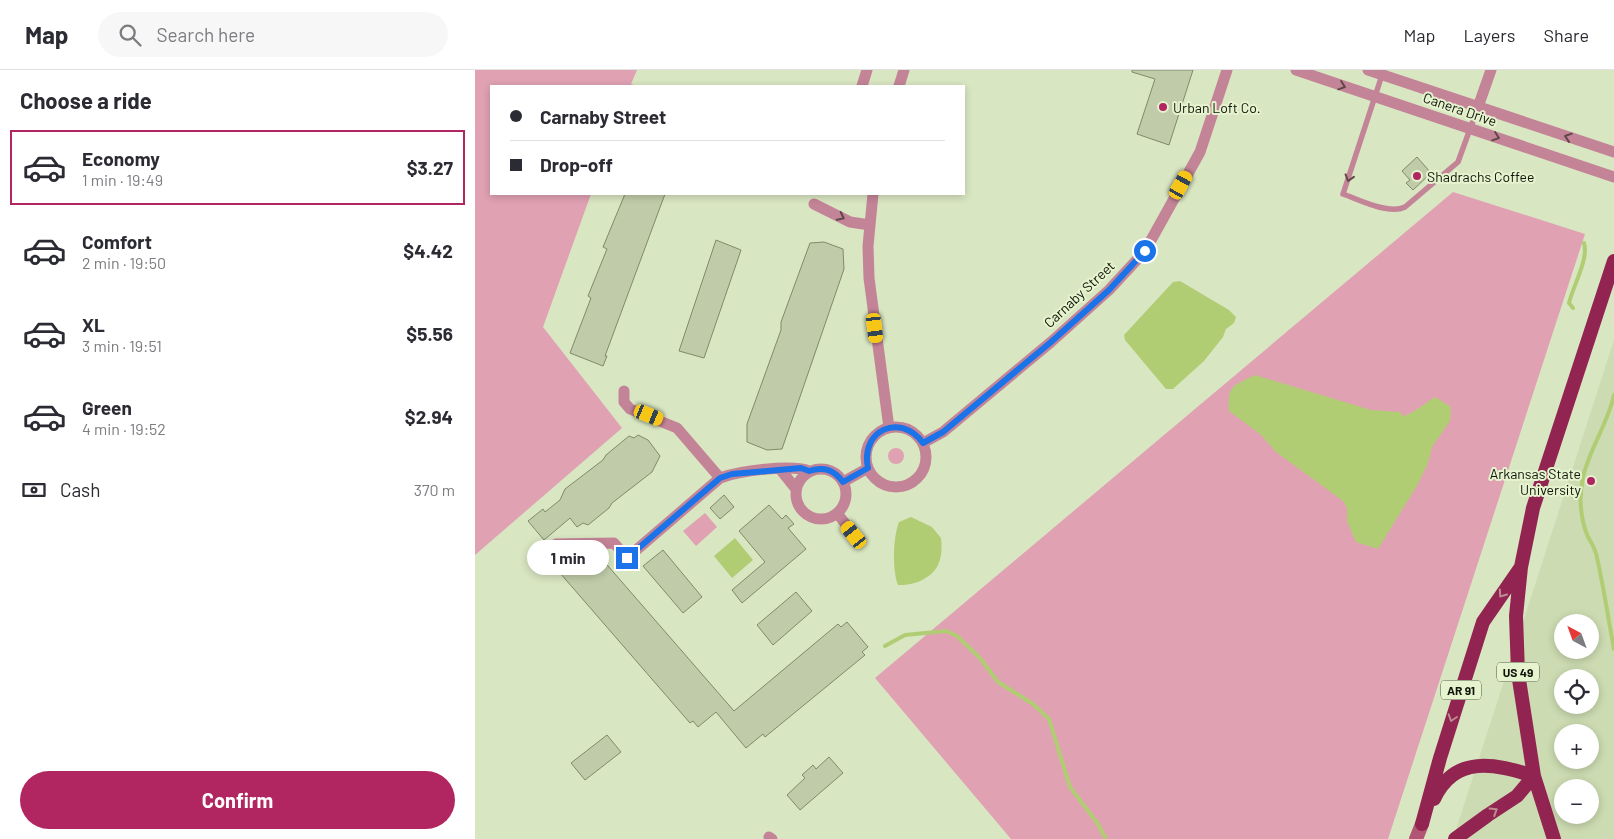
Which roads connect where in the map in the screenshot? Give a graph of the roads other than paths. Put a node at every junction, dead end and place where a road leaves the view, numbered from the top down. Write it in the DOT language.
graph roads {
  1 [pos="867,70"];
  2 [pos="904,70"];
  3 [pos="1227,70"];
  4 [pos="1296,70"];
  5 [pos="1368,70"];
  6 [pos="1491,70"];
  7 [pos="1382,75"];
  8 [pos="861,85"];
  9 [pos="899,85"];
  10 [pos="1374,96"];
  11 [pos="1478,107"];
  12 [pos="1470,129"];
  13 [pos="1614,152"];
  14 [pos="1614,177"];
  15 [pos="873,195"];
  16 [pos="814,204"];
  17 [pos="870,225"];
  18 [pos="1614,262"];
  19 [pos="624,391"];
  20 [pos="889,428"];
  21 [pos="923,443"];
  22 [pos="868,468"];
  23 [pos="780,469"];
  24 [pos="809,471"];
  25 [pos="720,478"];
  26 [pos="843,482"];
  27 [pos="796,489"];
  28 [pos="837,513"];
  29 [pos="854,535"];
  30 [pos="556,544"];
  31 [pos="1521,567"];
  32 [pos="1534,776"];
  33 [pos="1422,824"];
  34 [pos="1416,839"];
  35 [pos="1455,839"];
  36 [pos="1554,839"];
  1 -- 8 [label="street"];
  2 -- 9 [label="street"];
  3 -- 21 [label="street, Carnaby Street"];
  4 -- 10 [label="street, Canera Drive, one-way"];
  5 -- 7 [label="street, Canera Drive"];
  6 -- 11 [label="street"];
  7 -- 10 [label="lane"];
  7 -- 11 [label="street, Canera Drive"];
  10 -- 12 [label="street, Canera Drive"];
  10 -- 12 [label="lane, one-way"];
  11 -- 12 [label="lane"];
  13 -- 11 [label="street, Canera Drive, one-way"];
  12 -- 14 [label="street, Canera Drive, one-way"];
  15 -- 17 [label="street"];
  16 -- 17 [label="street, one-way"];
  17 -- 20 [label="street"];
  18 -- 31 [label="highway, US 49"];
  19 -- 25 [label="street"];
  20 -- 21 [label="street"];
  20 -- 22 [label="street"];
  21 -- 22 [label="street"];
  22 -- 26 [label="street"];
  23 -- 24 [label="street"];
  23 -- 25 [label="street"];
  23 -- 27 [label="street"];
  24 -- 26 [label="street"];
  24 -- 27 [label="street"];
  25 -- 30 [label="street"];
  26 -- 28 [label="street"];
  27 -- 28 [label="street"];
  28 -- 29 [label="street"];
  31 -- 32 [label="highway, US 49"];
  31 -- 33 [label="highway, AR 91, one-way"];
  32 -- 33 [label="highway"];
  35 -- 32 [label="highway, one-way"];
  32 -- 36 [label="highway, US 49"];
  33 -- 34 [label="main road, AR 91"];
}
